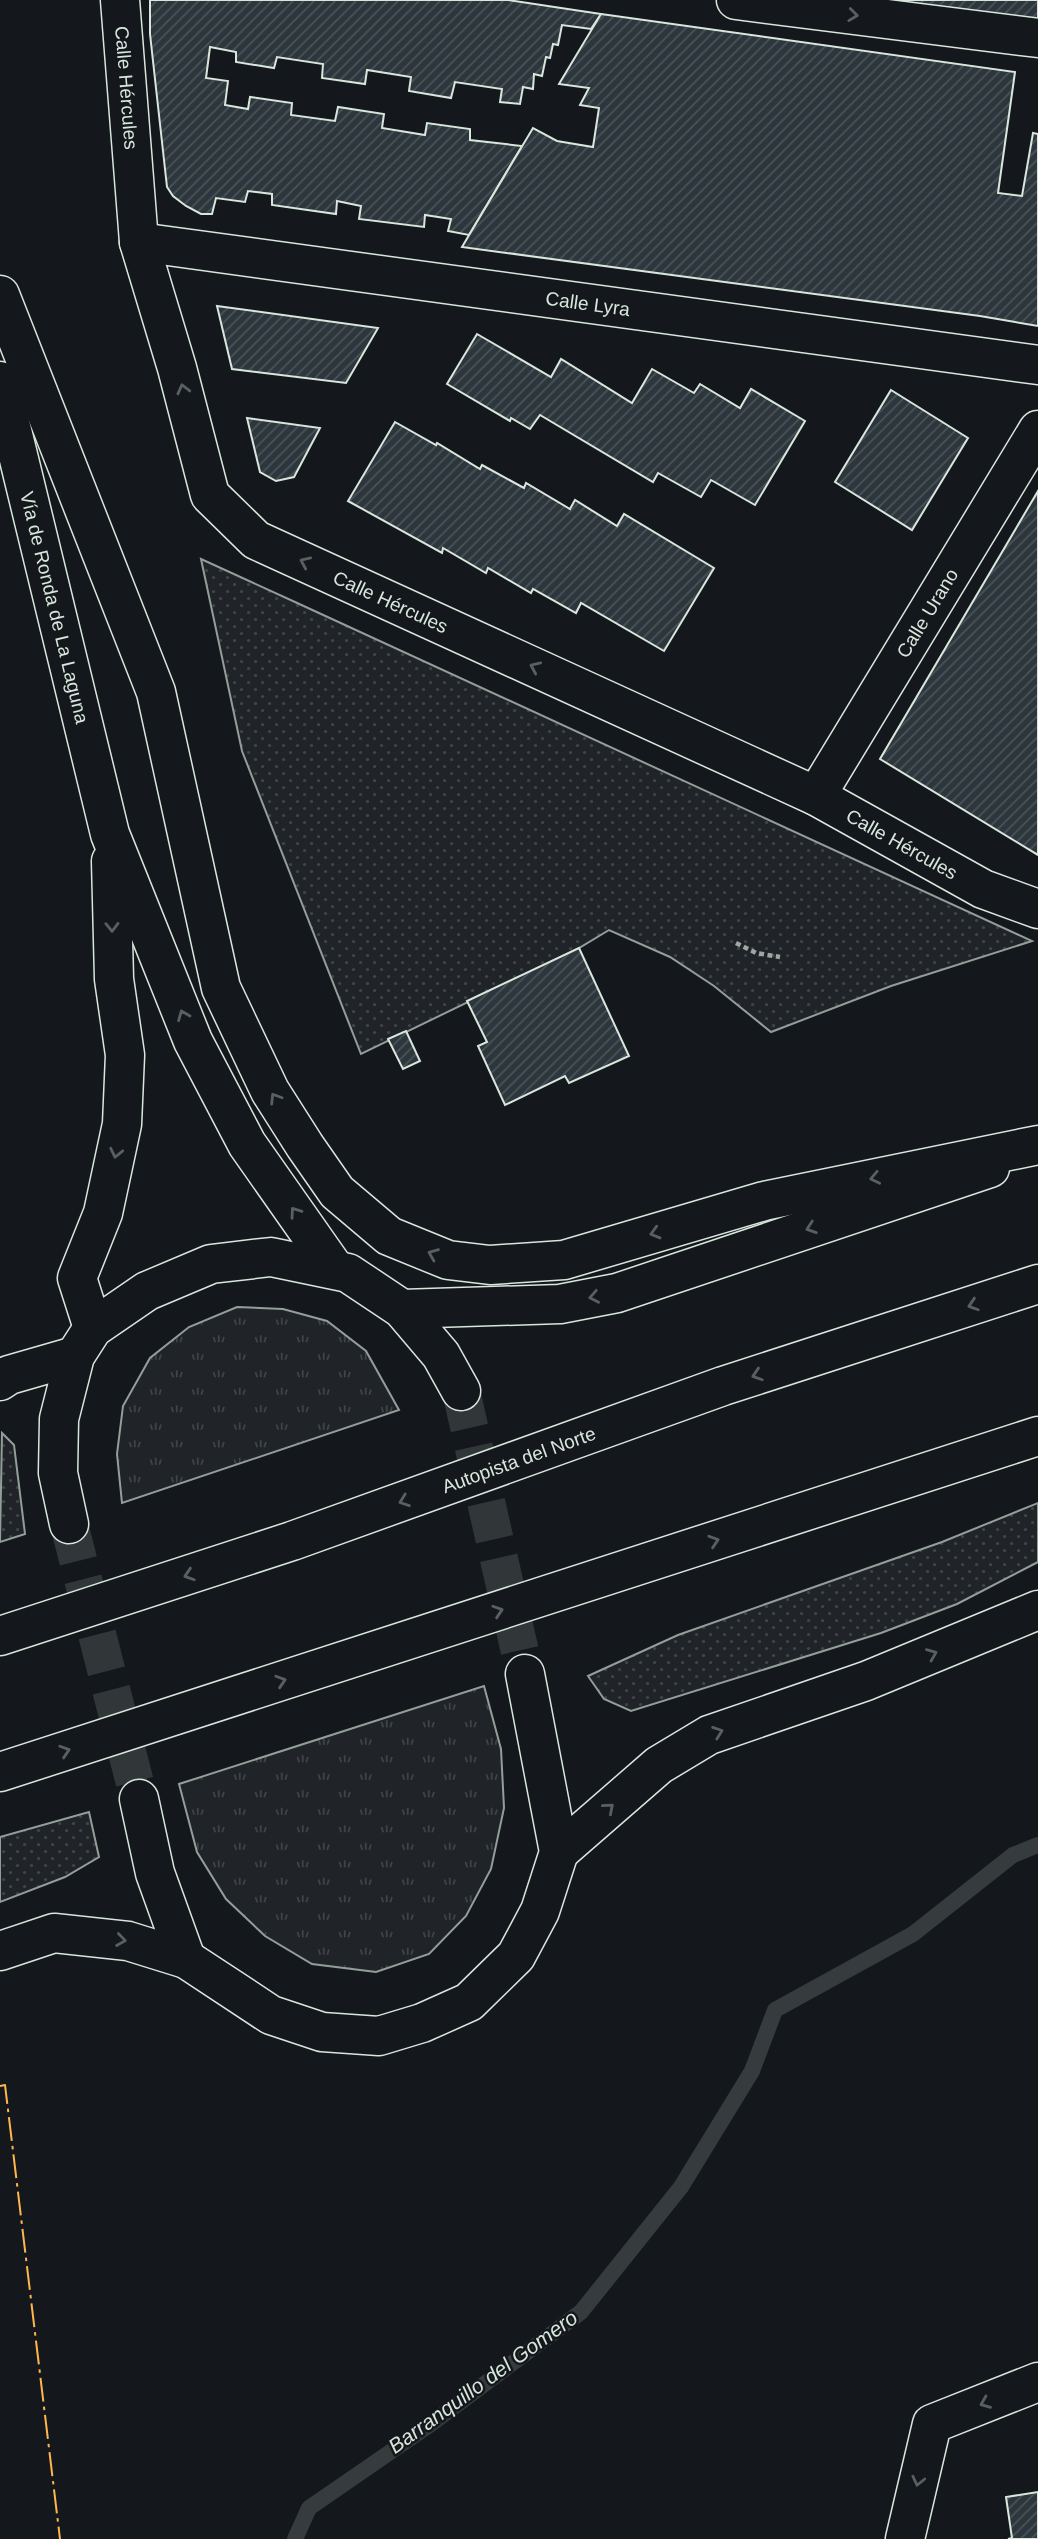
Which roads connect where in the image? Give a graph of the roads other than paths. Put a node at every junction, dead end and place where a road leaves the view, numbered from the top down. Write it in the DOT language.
graph roads {
  1 [pos="120,0"];
  2 [pos="736,0"];
  3 [pos="1038,38"];
  4 [pos="139,242"];
  5 [pos="0,295"];
  6 [pos="1038,365"];
  7 [pos="0,381"];
  8 [pos="1038,430"];
  9 [pos="816,796"];
  10 [pos="110,834"];
  11 [pos="1038,909"];
  12 [pos="1038,1145"];
  13 [pos="1038,1152"];
  14 [pos="334,1268"];
  15 [pos="1038,1284"];
  16 [pos="402,1309"];
  17 [pos="84,1342"];
  18 [pos="0,1381"];
  19 [pos="461,1391"];
  20 [pos="1038,1436"];
  21 [pos="69,1524"];
  22 [pos="1038,1610"];
  23 [pos="0,1636"];
  24 [pos="526,1674"];
  25 [pos="0,1772"];
  26 [pos="139,1800"];
  27 [pos="559,1852"];
  28 [pos="0,1951"];
  29 [pos="186,1959"];
  30 [pos="1038,2382"];
  31 [pos="905,2539"];
  1 -- 4 [label="main road, Calle Hércules"];
  2 -- 3 [label="main road, one-way"];
  4 -- 6 [label="main road, Calle Lyra"];
  9 -- 4 [label="main road, Calle Hércules, one-way"];
  12 -- 5 [label="main road, one-way"];
  7 -- 10 [label="main road, Vía de Ronda de La Laguna"];
  8 -- 9 [label="main road, Calle Urano"];
  9 -- 11 [label="main road, Calle Hércules"];
  14 -- 10 [label="main road, one-way"];
  10 -- 17 [label="main road, one-way"];
  13 -- 16 [label="main road, one-way"];
  14 -- 16 [label="main road"];
  14 -- 17 [label="main road"];
  15 -- 23 [label="main road, Autopista del Norte, one-way"];
  16 -- 19 [label="main road"];
  17 -- 18 [label="main road"];
  17 -- 21 [label="main road"];
  25 -- 20 [label="main road, one-way"];
  27 -- 22 [label="main road, one-way"];
  24 -- 27 [label="main road"];
  26 -- 29 [label="main road"];
  27 -- 29 [label="main road"];
  28 -- 29 [label="main road, one-way"];
  30 -- 31 [label="main road, one-way"];
}
